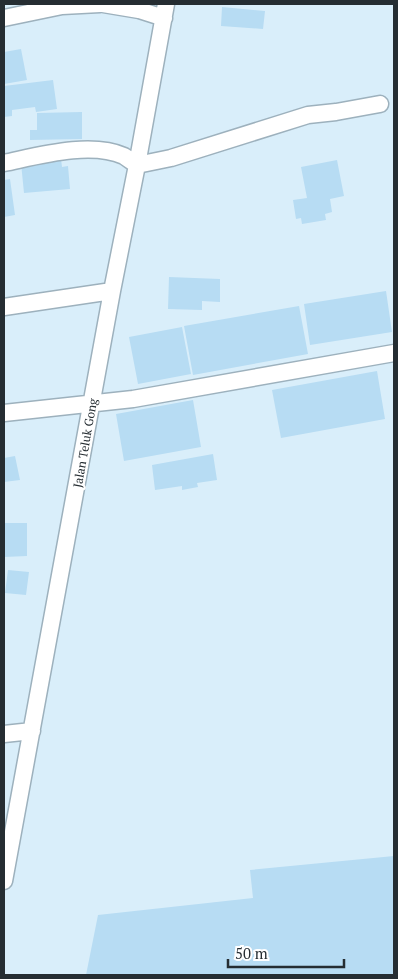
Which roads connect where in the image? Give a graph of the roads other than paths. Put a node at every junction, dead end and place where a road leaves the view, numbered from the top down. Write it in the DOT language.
graph roads {
  1 [pos="102,4"];
  2 [pos="165,11"];
  3 [pos="4,18"];
  4 [pos="380,104"];
  5 [pos="4,163"];
  6 [pos="137,165"];
  7 [pos="112,290"];
  8 [pos="4,307"];
  9 [pos="394,353"];
  10 [pos="92,403"];
  11 [pos="4,413"];
  12 [pos="32,731"];
  13 [pos="4,734"];
  14 [pos="4,881"];
  1 -- 2 [label="street"];
  1 -- 3 [label="street"];
  2 -- 6 [label="street, Jalan Teluk Gong"];
  4 -- 6 [label="street"];
  5 -- 6 [label="street"];
  6 -- 7 [label="street, Jalan Teluk Gong"];
  7 -- 8 [label="street"];
  7 -- 10 [label="street, Jalan Teluk Gong"];
  9 -- 10 [label="street"];
  10 -- 11 [label="street"];
  10 -- 12 [label="street, Jalan Teluk Gong"];
  12 -- 13 [label="street"];
  12 -- 14 [label="street, Jalan Teluk Gong"];
}
